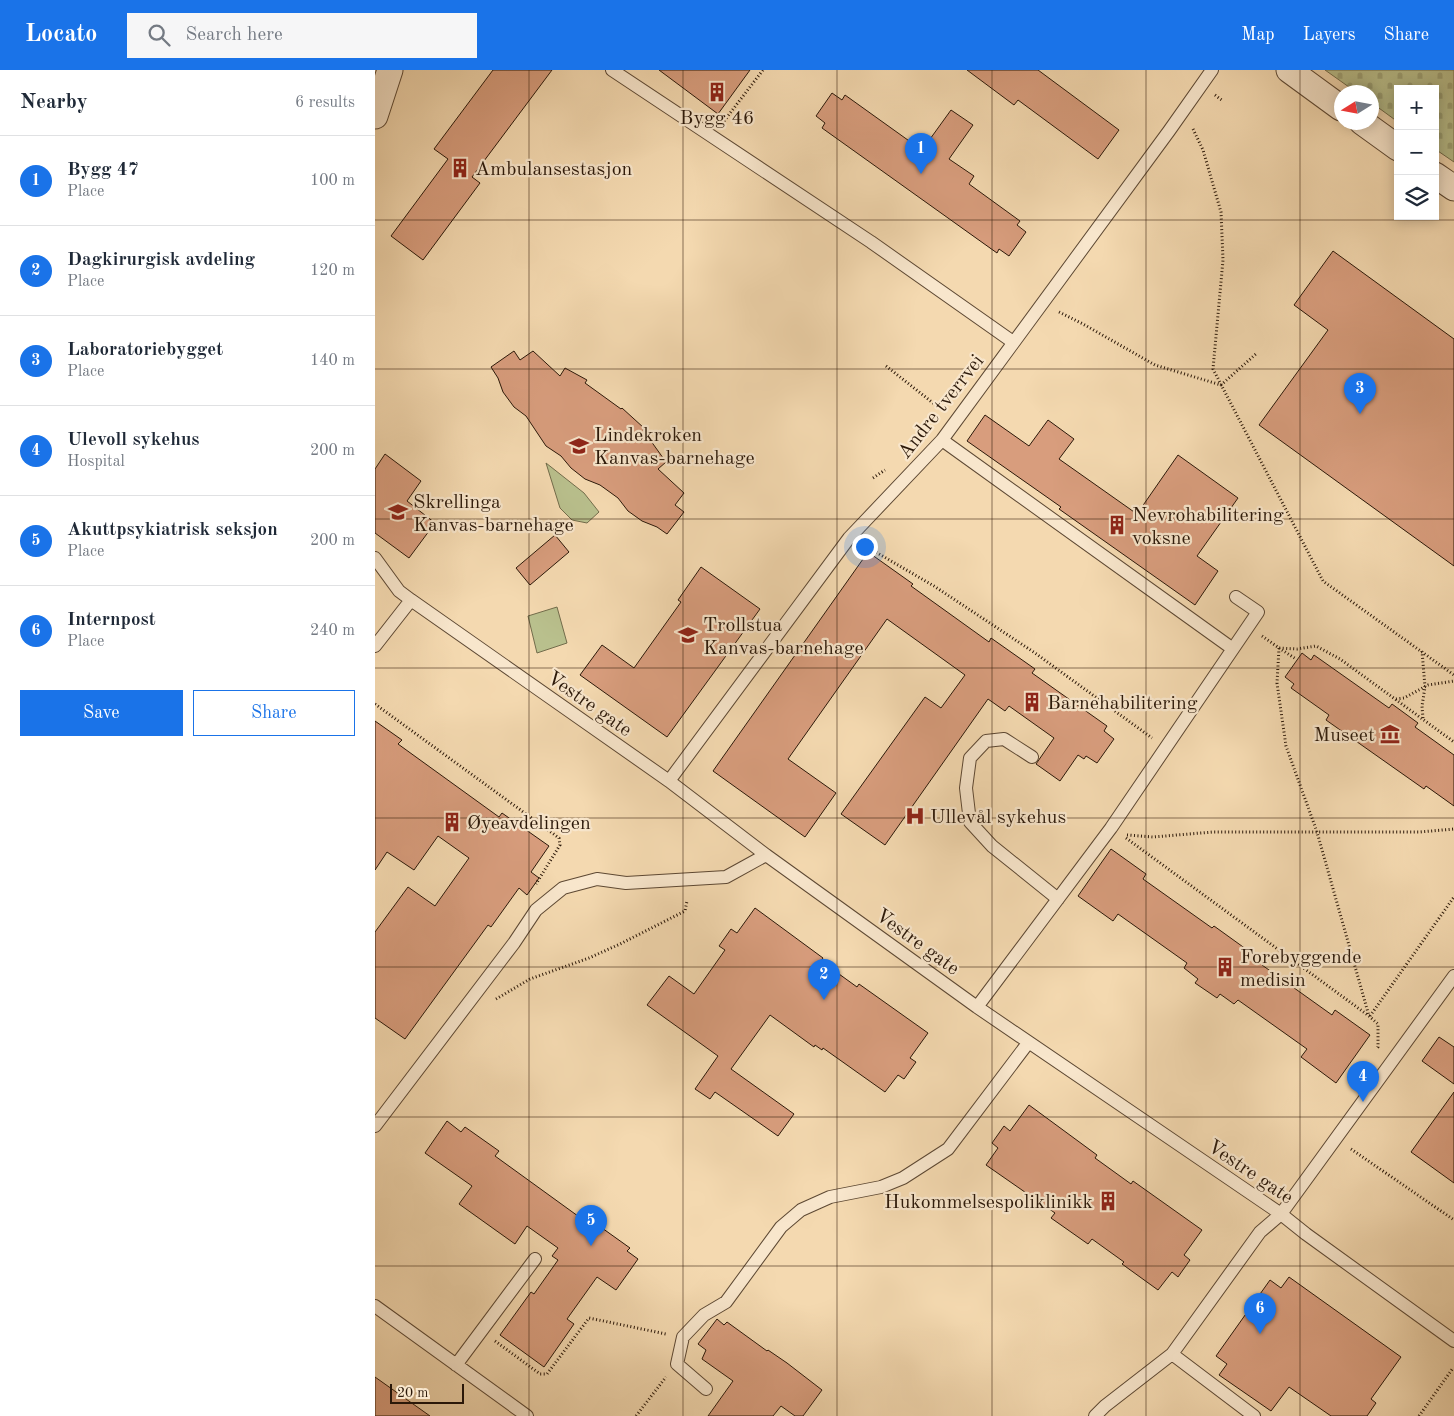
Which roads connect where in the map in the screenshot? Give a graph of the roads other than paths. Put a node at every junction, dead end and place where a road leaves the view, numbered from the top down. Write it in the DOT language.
graph roads {
  1 [pos="390,70"];
  2 [pos="612,70"];
  3 [pos="1212,70"];
  4 [pos="1289,70"];
  5 [pos="1334,103"];
  6 [pos="375,116"];
  7 [pos="1373,130"];
  8 [pos="1394,145"];
  9 [pos="1439,178"];
  10 [pos="1454,188"];
  11 [pos="1013,342"];
  12 [pos="942,440"];
  13 [pos="375,558"];
  14 [pos="1236,597"];
  15 [pos="411,600"];
  16 [pos="375,646"];
  17 [pos="1233,649"];
  18 [pos="1032,757"];
  19 [pos="669,781"];
  20 [pos="766,855"];
  21 [pos="1059,899"];
  22 [pos="1454,976"];
  23 [pos="977,1007"];
  24 [pos="1028,1043"];
  25 [pos="375,1126"];
  26 [pos="1281,1214"];
  27 [pos="535,1259"];
  28 [pos="375,1306"];
  29 [pos="1454,1341"];
  30 [pos="1172,1354"];
  31 [pos="456,1365"];
  32 [pos="706,1389"];
  33 [pos="527,1416"];
  34 [pos="1095,1416"];
  35 [pos="1254,1416"];
  1 -- 6 [label="street"];
  2 -- 11 [label="lane"];
  3 -- 11 [label="lane, Andre tverrvei"];
  4 -- 5 [label="street"];
  7 -- 8 [label="street"];
  9 -- 10 [label="street"];
  11 -- 12 [label="lane, Andre tverrvei"];
  12 -- 17 [label="lane"];
  12 -- 19 [label="lane, Andre tverrvei"];
  13 -- 15 [label="lane, Vestre gate"];
  14 -- 17 [label="lane"];
  15 -- 16 [label="lane"];
  15 -- 19 [label="lane, Vestre gate"];
  17 -- 21 [label="lane"];
  18 -- 21 [label="lane"];
  19 -- 20 [label="lane, Vestre gate"];
  20 -- 23 [label="lane, Vestre gate"];
  20 -- 25 [label="lane"];
  21 -- 23 [label="lane"];
  22 -- 26 [label="lane"];
  23 -- 24 [label="lane, Vestre gate"];
  24 -- 26 [label="lane, Vestre gate"];
  24 -- 32 [label="lane"];
  26 -- 29 [label="lane, Vestre gate"];
  26 -- 30 [label="lane"];
  27 -- 31 [label="lane"];
  28 -- 31 [label="lane"];
  30 -- 34 [label="lane"];
  30 -- 35 [label="lane"];
  31 -- 33 [label="lane"];
}
